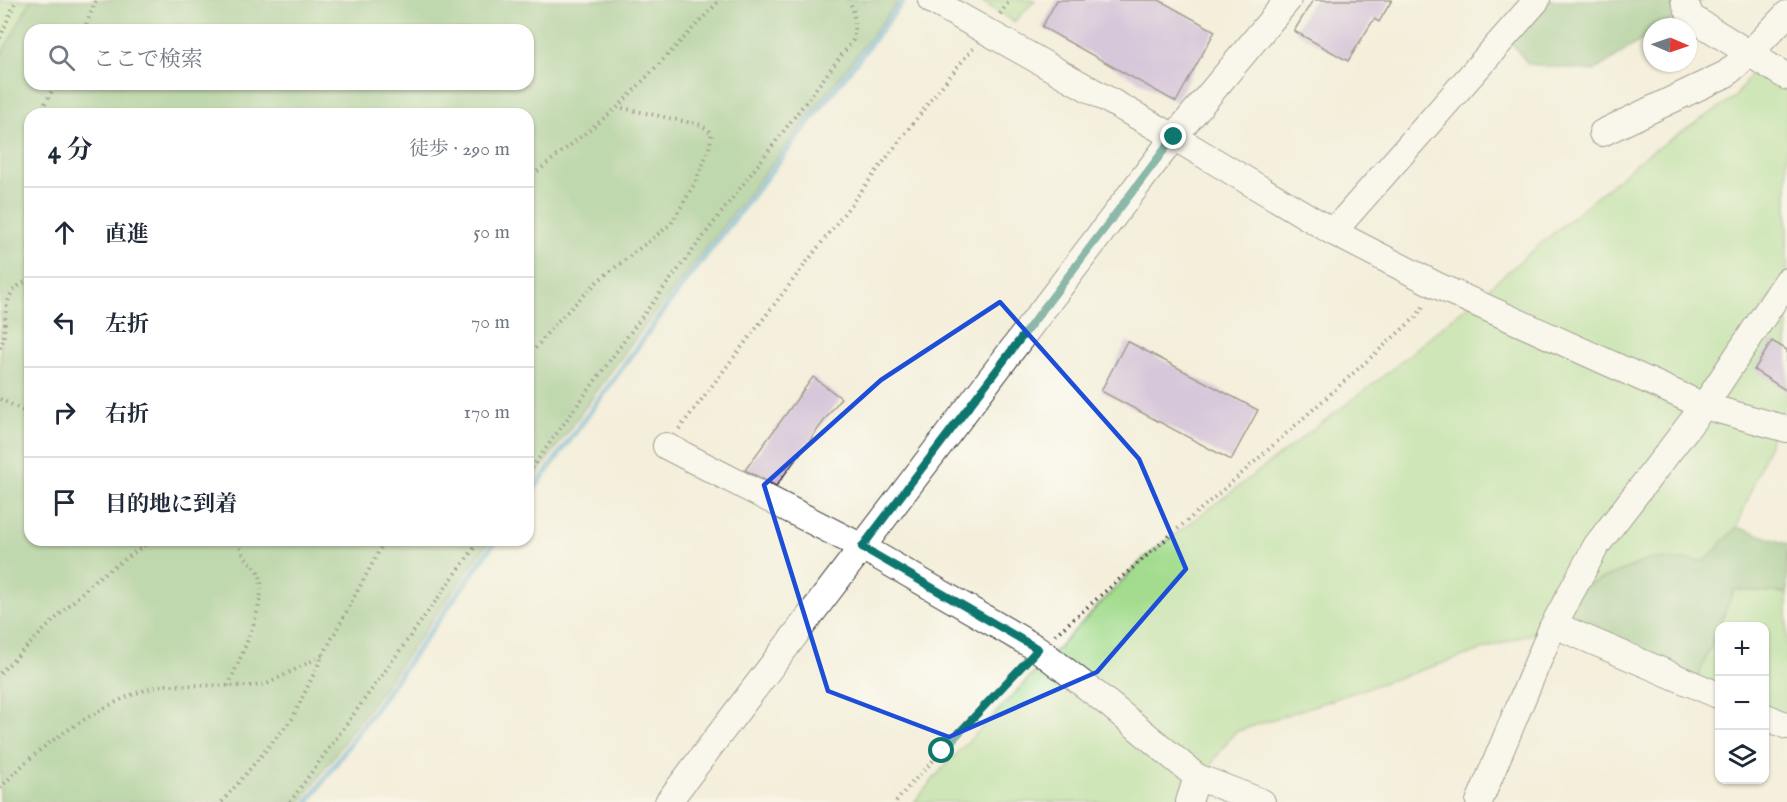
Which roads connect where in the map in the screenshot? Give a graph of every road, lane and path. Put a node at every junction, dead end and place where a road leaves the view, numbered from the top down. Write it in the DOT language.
graph roads {
  1 [pos="16,0"];
  2 [pos="96,0"];
  3 [pos="720,0"];
  4 [pos="849,0"];
  5 [pos="931,0"];
  6 [pos="1010,0"];
  7 [pos="1288,0"];
  8 [pos="1537,0"];
  9 [pos="1684,0"];
  10 [pos="1787,14"];
  11 [pos="996,20"];
  12 [pos="86,24"];
  13 [pos="0,38"];
  14 [pos="974,47"];
  15 [pos="1749,54"];
  16 [pos="1787,77"];
  17 [pos="53,90"];
  18 [pos="618,107"];
  19 [pos="42,108"];
  20 [pos="1602,133"];
  21 [pos="1174,137"];
  22 [pos="534,174"];
  23 [pos="1333,232"];
  24 [pos="1787,281"];
  25 [pos="24,282"];
  26 [pos="1436,285"];
  27 [pos="0,348"];
  28 [pos="534,350"];
  29 [pos="0,399"];
  30 [pos="1704,406"];
  31 [pos="24,411"];
  32 [pos="1787,429"];
  33 [pos="666,446"];
  34 [pos="534,465"];
  35 [pos="143,546"];
  36 [pos="240,546"];
  37 [pos="382,546"];
  38 [pos="476,546"];
  39 [pos="862,547"];
  40 [pos="1552,628"];
  41 [pos="1038,649"];
  42 [pos="323,655"];
  43 [pos="0,673"];
  44 [pos="228,686"];
  45 [pos="1715,694"];
  46 [pos="1769,718"];
  47 [pos="1787,726"];
  48 [pos="1197,777"];
  49 [pos="0,788"];
  50 [pos="222,802"];
  51 [pos="290,802"];
  52 [pos="668,802"];
  53 [pos="896,802"];
  54 [pos="1189,802"];
  55 [pos="1262,802"];
  56 [pos="1479,802"];
  1 -- 13 [label="path"];
  2 -- 12 [label="path"];
  3 -- 18 [label="path"];
  4 -- 34 [label="path"];
  5 -- 21 [label="street"];
  6 -- 11 [label="path"];
  7 -- 21 [label="street"];
  8 -- 23 [label="street"];
  9 -- 15 [label="street"];
  10 -- 15 [label="street"];
  14 -- 33 [label="path"];
  15 -- 16 [label="street"];
  15 -- 20 [label="street"];
  17 -- 19 [label="path"];
  18 -- 22 [label="path"];
  18 -- 28 [label="path"];
  21 -- 23 [label="street"];
  21 -- 39 [label="street"];
  23 -- 26 [label="street"];
  24 -- 30 [label="street"];
  25 -- 27 [label="path"];
  26 -- 30 [label="street"];
  26 -- 41 [label="path"];
  29 -- 31 [label="path"];
  30 -- 32 [label="street"];
  30 -- 40 [label="street"];
  33 -- 39 [label="street"];
  35 -- 43 [label="path"];
  36 -- 44 [label="path"];
  37 -- 42 [label="path"];
  38 -- 51 [label="path"];
  39 -- 41 [label="street"];
  39 -- 52 [label="street"];
  40 -- 45 [label="street"];
  40 -- 56 [label="street"];
  41 -- 48 [label="street"];
  41 -- 53 [label="path"];
  42 -- 44 [label="path"];
  42 -- 50 [label="path"];
  44 -- 49 [label="path"];
  46 -- 47 [label="street"];
  48 -- 54 [label="street"];
  48 -- 55 [label="street"];
}
